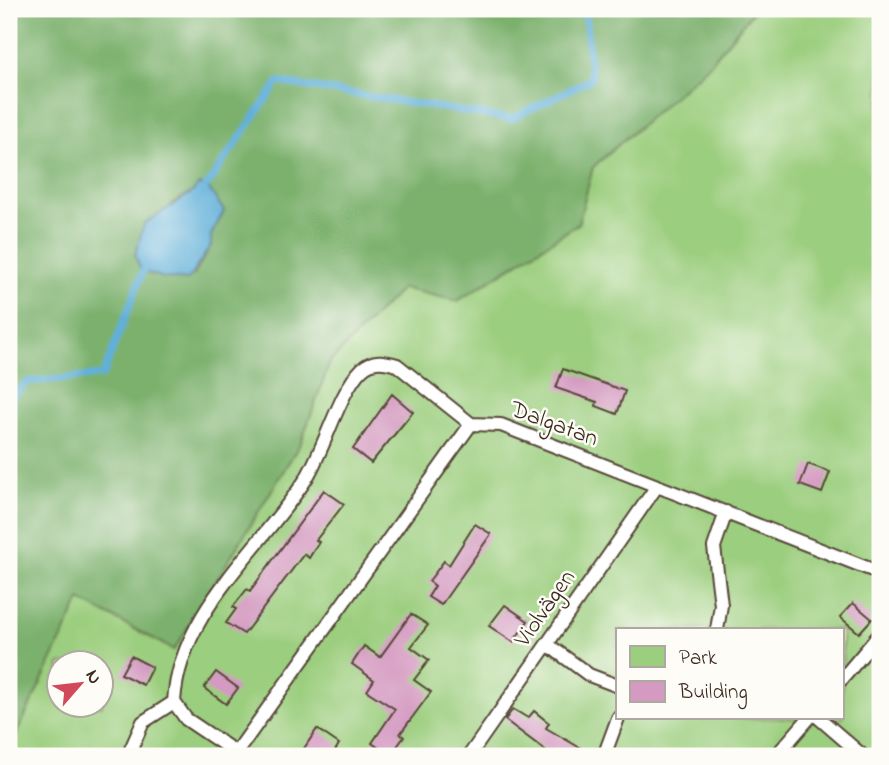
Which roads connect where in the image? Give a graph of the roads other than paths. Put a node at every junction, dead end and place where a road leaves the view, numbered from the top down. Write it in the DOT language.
graph roads {
  1 [pos="471,424"];
  2 [pos="657,486"];
  3 [pos="726,512"];
  4 [pos="880,573"];
  5 [pos="717,628"];
  6 [pos="880,634"];
  7 [pos="547,645"];
  8 [pos="844,677"];
  9 [pos="616,685"];
  10 [pos="174,702"];
  11 [pos="617,720"];
  12 [pos="807,720"];
  13 [pos="821,720"];
  14 [pos="239,755"];
  15 [pos="128,756"];
  16 [pos="469,756"];
  17 [pos="604,756"];
  18 [pos="776,756"];
  19 [pos="863,756"];
  1 -- 2 [label="lane, Dalgatan"];
  1 -- 10 [label="lane"];
  1 -- 14 [label="lane, Dalgatan"];
  2 -- 3 [label="lane, Dalgatan"];
  2 -- 7 [label="lane, Violvägen"];
  3 -- 4 [label="lane, Dalgatan"];
  3 -- 5 [label="lane"];
  6 -- 8 [label="lane"];
  7 -- 9 [label="lane"];
  7 -- 16 [label="lane, Violvägen"];
  10 -- 14 [label="lane"];
  10 -- 15 [label="lane"];
  11 -- 17 [label="lane"];
  12 -- 18 [label="lane"];
  13 -- 19 [label="lane"];
}
